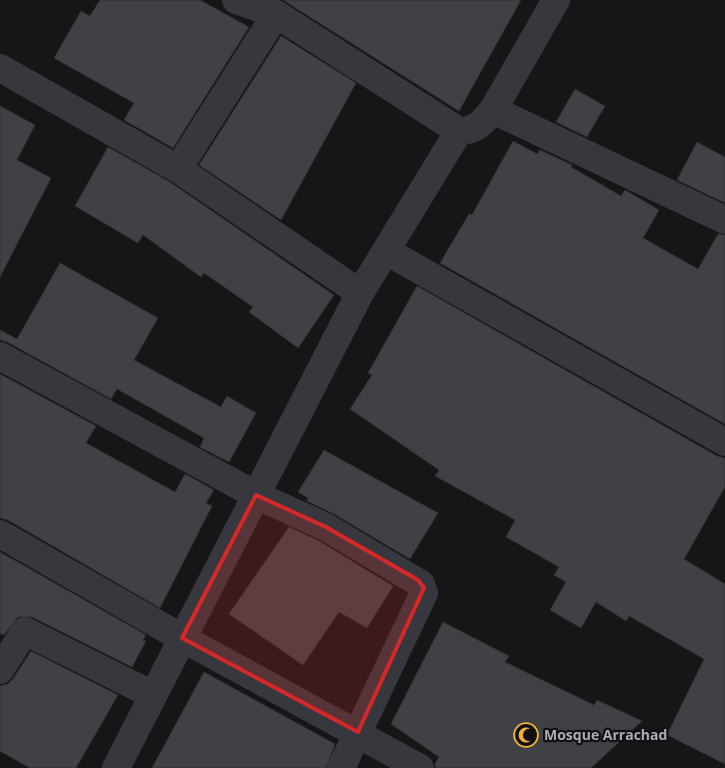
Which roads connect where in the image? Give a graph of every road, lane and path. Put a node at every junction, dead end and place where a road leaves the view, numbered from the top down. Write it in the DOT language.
graph roads {
  1 [pos="556,0"];
  2 [pos="239,1"];
  3 [pos="276,14"];
  4 [pos="0,68"];
  5 [pos="493,110"];
  6 [pos="459,131"];
  7 [pos="178,169"];
  8 [pos="725,220"];
  9 [pos="386,251"];
  10 [pos="360,294"];
  11 [pos="0,356"];
  12 [pos="725,442"];
  13 [pos="256,495"];
  14 [pos="0,534"];
  15 [pos="182,638"];
  16 [pos="0,670"];
  17 [pos="153,695"];
  18 [pos="358,732"];
  19 [pos="116,768"];
  20 [pos="341,768"];
  21 [pos="420,768"];
  1 -- 5 [label="street"];
  2 -- 3 [label="street"];
  3 -- 6 [label="street"];
  3 -- 7 [label="street"];
  4 -- 7 [label="street"];
  5 -- 6 [label="street"];
  5 -- 8 [label="street"];
  6 -- 9 [label="street"];
  7 -- 10 [label="street"];
  9 -- 10 [label="street"];
  9 -- 12 [label="street"];
  10 -- 13 [label="street"];
  11 -- 13 [label="street"];
  13 -- 15 [label="street"];
  13 -- 18 [label="street"];
  14 -- 15 [label="street"];
  15 -- 17 [label="street"];
  15 -- 18 [label="street"];
  16 -- 17 [label="street"];
  17 -- 19 [label="street"];
  18 -- 20 [label="street"];
  18 -- 21 [label="street"];
}
